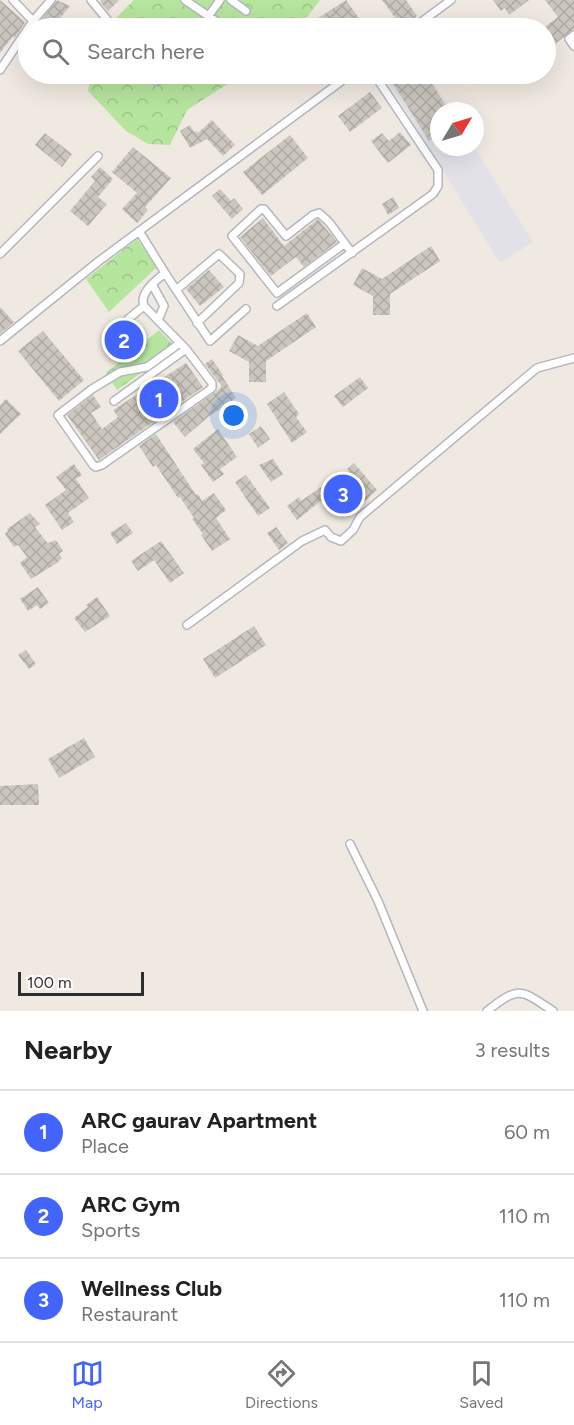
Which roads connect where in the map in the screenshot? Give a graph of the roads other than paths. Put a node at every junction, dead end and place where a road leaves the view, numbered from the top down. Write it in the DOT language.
graph roads {
  1 [pos="13,0"];
  2 [pos="51,0"];
  3 [pos="91,0"];
  4 [pos="185,0"];
  5 [pos="220,0"];
  6 [pos="231,0"];
  7 [pos="451,0"];
  8 [pos="246,11"];
  9 [pos="209,16"];
  10 [pos="30,18"];
  11 [pos="36,18"];
  12 [pos="106,18"];
  13 [pos="212,18"];
  14 [pos="427,18"];
  15 [pos="574,35"];
  16 [pos="18,43"];
  17 [pos="574,46"];
  18 [pos="0,70"];
  19 [pos="337,84"];
  20 [pos="382,84"];
  21 [pos="98,156"];
  22 [pos="139,231"];
  23 [pos="344,244"];
  24 [pos="352,253"];
  25 [pos="0,254"];
  26 [pos="165,273"];
  27 [pos="152,284"];
  28 [pos="176,290"];
  29 [pos="144,306"];
  30 [pos="278,306"];
  31 [pos="246,309"];
  32 [pos="158,320"];
  33 [pos="197,323"];
  34 [pos="111,333"];
  35 [pos="0,341"];
  36 [pos="183,346"];
  37 [pos="574,358"];
  38 [pos="114,401"];
  39 [pos="187,625"];
  40 [pos="350,844"];
  41 [pos="423,1011"];
  42 [pos="487,1011"];
  43 [pos="553,1011"];
  1 -- 10 [label="street"];
  2 -- 11 [label="street"];
  3 -- 12 [label="street"];
  4 -- 9 [label="street"];
  5 -- 9 [label="street"];
  6 -- 8 [label="street"];
  7 -- 14 [label="street"];
  9 -- 13 [label="street"];
  15 -- 17 [label="street"];
  16 -- 18 [label="street"];
  19 -- 22 [label="street"];
  20 -- 24 [label="street"];
  21 -- 25 [label="street"];
  22 -- 26 [label="street"];
  22 -- 35 [label="street"];
  23 -- 23 [label="street"];
  23 -- 24 [label="street"];
  24 -- 30 [label="street"];
  26 -- 27 [label="street"];
  26 -- 28 [label="street"];
  27 -- 29 [label="street"];
  27 -- 32 [label="street"];
  28 -- 33 [label="street"];
  28 -- 33 [label="street"];
  29 -- 32 [label="street"];
  29 -- 34 [label="street"];
  31 -- 33 [label="street"];
  32 -- 36 [label="street"];
  36 -- 36 [label="street"];
  36 -- 38 [label="street"];
  37 -- 39 [label="street"];
  40 -- 41 [label="street"];
  42 -- 43 [label="street"];
}
